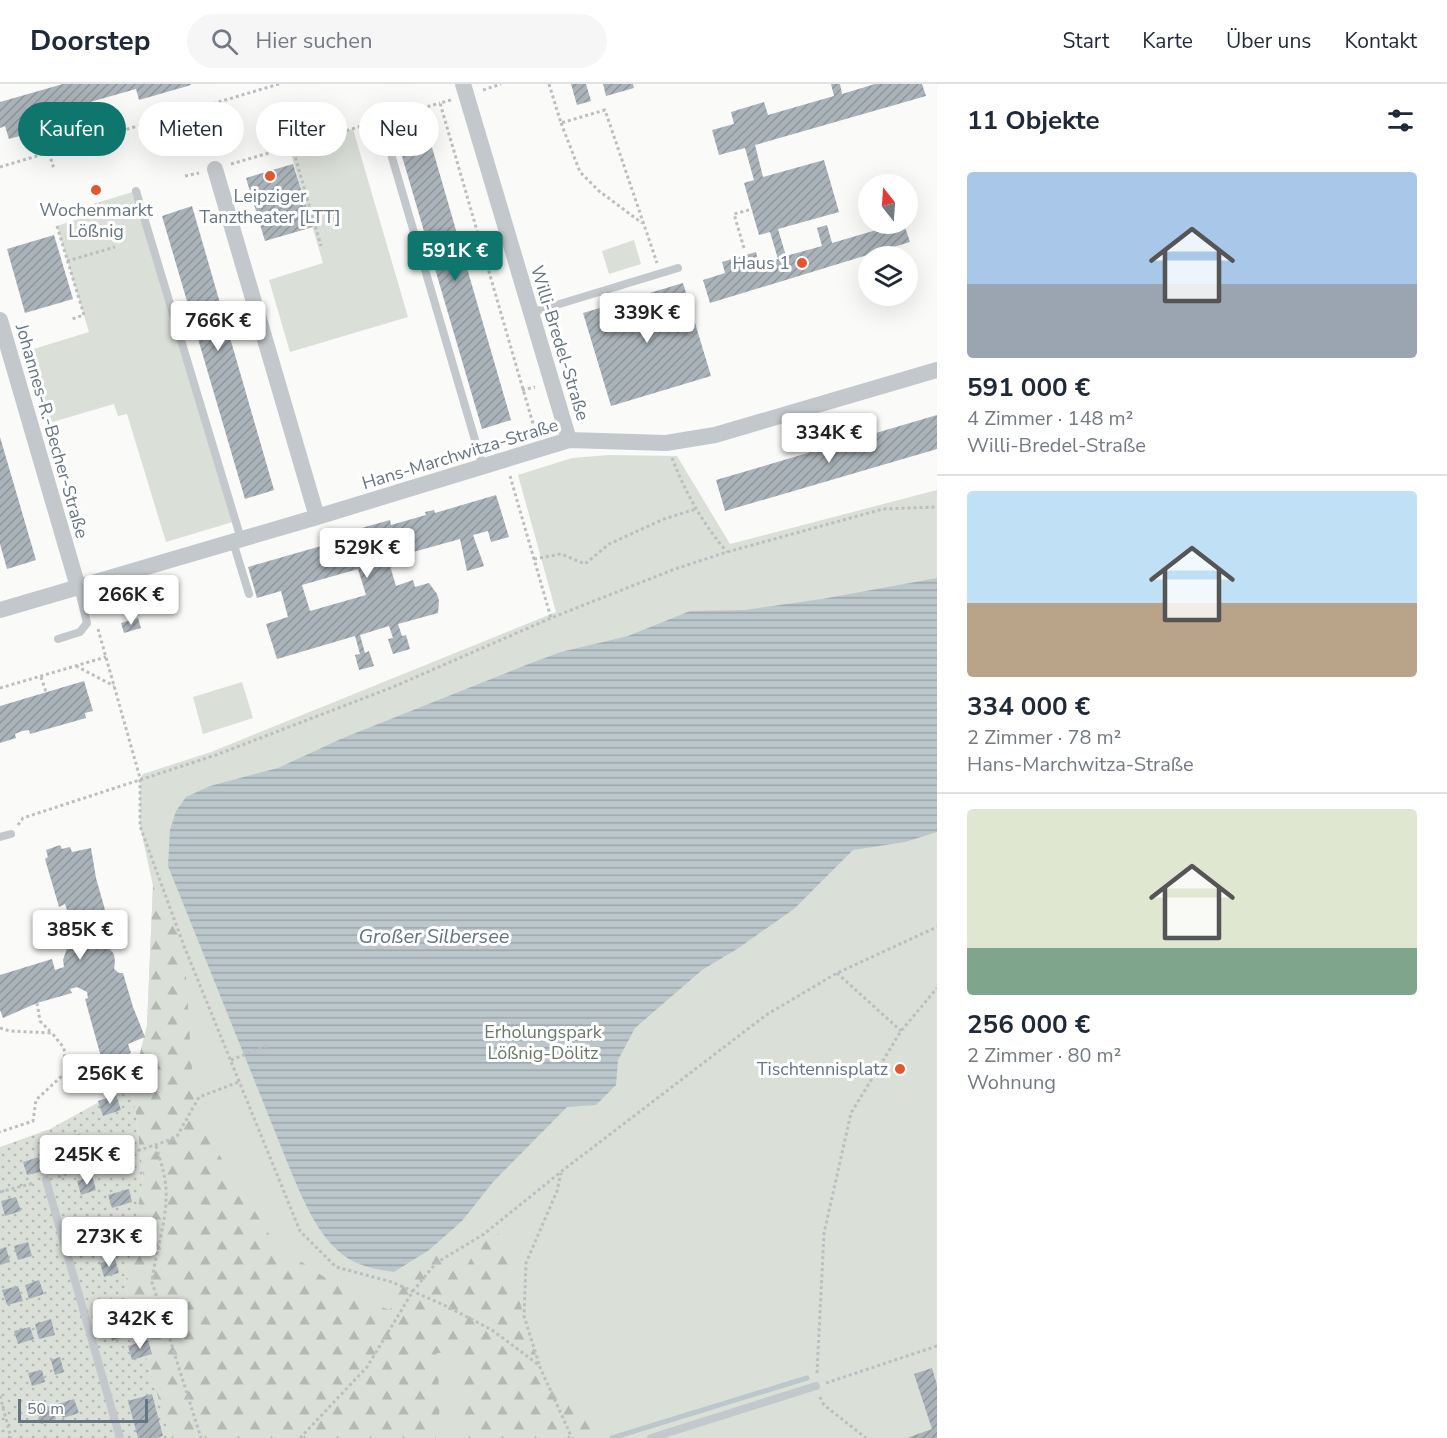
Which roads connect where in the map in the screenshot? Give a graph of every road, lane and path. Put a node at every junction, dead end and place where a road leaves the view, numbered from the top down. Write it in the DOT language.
graph roads {
  1 [pos="279,84"];
  2 [pos="501,84"];
  3 [pos="549,84"];
  4 [pos="465,89"];
  5 [pos="220,102"];
  6 [pos="440,103"];
  7 [pos="561,123"];
  8 [pos="39,156"];
  9 [pos="50,156"];
  10 [pos="259,156"];
  11 [pos="295,156"];
  12 [pos="392,156"];
  13 [pos="0,168"];
  14 [pos="54,169"];
  15 [pos="215,169"];
  16 [pos="136,191"];
  17 [pos="752,209"];
  18 [pos="643,223"];
  19 [pos="57,226"];
  20 [pos="321,246"];
  21 [pos="115,247"];
  22 [pos="744,248"];
  23 [pos="68,261"];
  24 [pos="678,268"];
  25 [pos="660,273"];
  26 [pos="530,313"];
  27 [pos="72,319"];
  28 [pos="0,320"];
  29 [pos="937,370"];
  30 [pos="569,440"];
  31 [pos="666,443"];
  32 [pos="541,449"];
  33 [pos="506,460"];
  34 [pos="483,467"];
  35 [pos="937,507"];
  36 [pos="696,509"];
  37 [pos="317,517"];
  38 [pos="237,541"];
  39 [pos="727,552"];
  40 [pos="534,559"];
  41 [pos="78,587"];
  42 [pos="249,594"];
  43 [pos="0,610"];
  44 [pos="551,618"];
  45 [pos="98,627"];
  46 [pos="58,639"];
  47 [pos="106,657"];
  48 [pos="76,666"];
  49 [pos="41,676"];
  50 [pos="114,686"];
  51 [pos="0,688"];
  52 [pos="46,692"];
  53 [pos="140,778"];
  54 [pos="12,834"];
  55 [pos="0,837"];
  56 [pos="937,927"];
  57 [pos="42,936"];
  58 [pos="67,948"];
  59 [pos="837,974"];
  60 [pos="937,988"];
  61 [pos="36,1003"];
  62 [pos="0,1028"];
  63 [pos="901,1031"];
  64 [pos="52,1033"];
  65 [pos="269,1045"];
  66 [pos="231,1060"];
  67 [pos="107,1064"];
  68 [pos="66,1072"];
  69 [pos="239,1082"];
  70 [pos="0,1132"];
  71 [pos="156,1146"];
  72 [pos="562,1171"];
  73 [pos="46,1180"];
  74 [pos="0,1192"];
  75 [pos="413,1291"];
  76 [pos="937,1346"];
  77 [pos="539,1365"];
  78 [pos="816,1386"];
  79 [pos="0,1396"];
  80 [pos="11,1438"];
  81 [pos="120,1438"];
  82 [pos="201,1438"];
  83 [pos="300,1438"];
  84 [pos="572,1438"];
  85 [pos="651,1438"];
  86 [pos="866,1438"];
  1 -- 5 [label="path"];
  2 -- 4 [label="path"];
  3 -- 7 [label="path"];
  4 -- 6 [label="path"];
  4 -- 26 [label="street, Willi-Bredel-Straße"];
  6 -- 32 [label="path"];
  7 -- 18 [label="path"];
  7 -- 18 [label="path"];
  8 -- 13 [label="path"];
  9 -- 14 [label="path"];
  10 -- 15 [label="path"];
  11 -- 20 [label="path"];
  12 -- 34 [label="lane"];
  15 -- 37 [label="street"];
  16 -- 38 [label="lane"];
  17 -- 22 [label="path"];
  18 -- 25 [label="path"];
  19 -- 23 [label="path"];
  21 -- 23 [label="path"];
  23 -- 27 [label="path"];
  24 -- 25 [label="lane"];
  25 -- 26 [label="lane"];
  26 -- 30 [label="street, Willi-Bredel-Straße"];
  28 -- 41 [label="street, Johannes-R.-Becher-Straße"];
  29 -- 31 [label="street, Hans-Marchwitza-Straße"];
  30 -- 31 [label="street, Hans-Marchwitza-Straße"];
  30 -- 32 [label="street, Hans-Marchwitza-Straße"];
  31 -- 36 [label="path"];
  32 -- 33 [label="street, Hans-Marchwitza-Straße"];
  33 -- 34 [label="street, Hans-Marchwitza-Straße"];
  33 -- 40 [label="path"];
  34 -- 37 [label="street, Hans-Marchwitza-Straße"];
  35 -- 39 [label="path"];
  36 -- 39 [label="path"];
  36 -- 40 [label="path"];
  37 -- 38 [label="street, Hans-Marchwitza-Straße"];
  38 -- 41 [label="street, Hans-Marchwitza-Straße"];
  38 -- 42 [label="lane"];
  39 -- 44 [label="path"];
  40 -- 44 [label="path"];
  41 -- 43 [label="street, Hans-Marchwitza-Straße"];
  41 -- 46 [label="lane"];
  44 -- 53 [label="path"];
  45 -- 47 [label="path"];
  47 -- 48 [label="path"];
  47 -- 50 [label="path"];
  48 -- 49 [label="path"];
  48 -- 50 [label="path"];
  49 -- 51 [label="path"];
  49 -- 52 [label="path"];
  50 -- 53 [label="path"];
  53 -- 54 [label="path"];
  53 -- 66 [label="path"];
  54 -- 55 [label="lane"];
  56 -- 59 [label="path"];
  57 -- 58 [label="path"];
  59 -- 63 [label="path"];
  59 -- 72 [label="path"];
  60 -- 63 [label="path"];
  61 -- 64 [label="path"];
  62 -- 64 [label="path"];
  63 -- 78 [label="path"];
  64 -- 68 [label="path"];
  65 -- 66 [label="path"];
  66 -- 69 [label="path"];
  67 -- 68 [label="path"];
  68 -- 70 [label="path"];
  69 -- 71 [label="path"];
  69 -- 75 [label="path"];
  71 -- 73 [label="path"];
  71 -- 82 [label="path"];
  72 -- 75 [label="path"];
  72 -- 77 [label="path"];
  73 -- 74 [label="path"];
  73 -- 81 [label="lane"];
  75 -- 77 [label="path"];
  75 -- 83 [label="path"];
  76 -- 78 [label="path"];
  77 -- 84 [label="path"];
  78 -- 85 [label="lane"];
  78 -- 86 [label="path"];
  79 -- 80 [label="path"];
}
